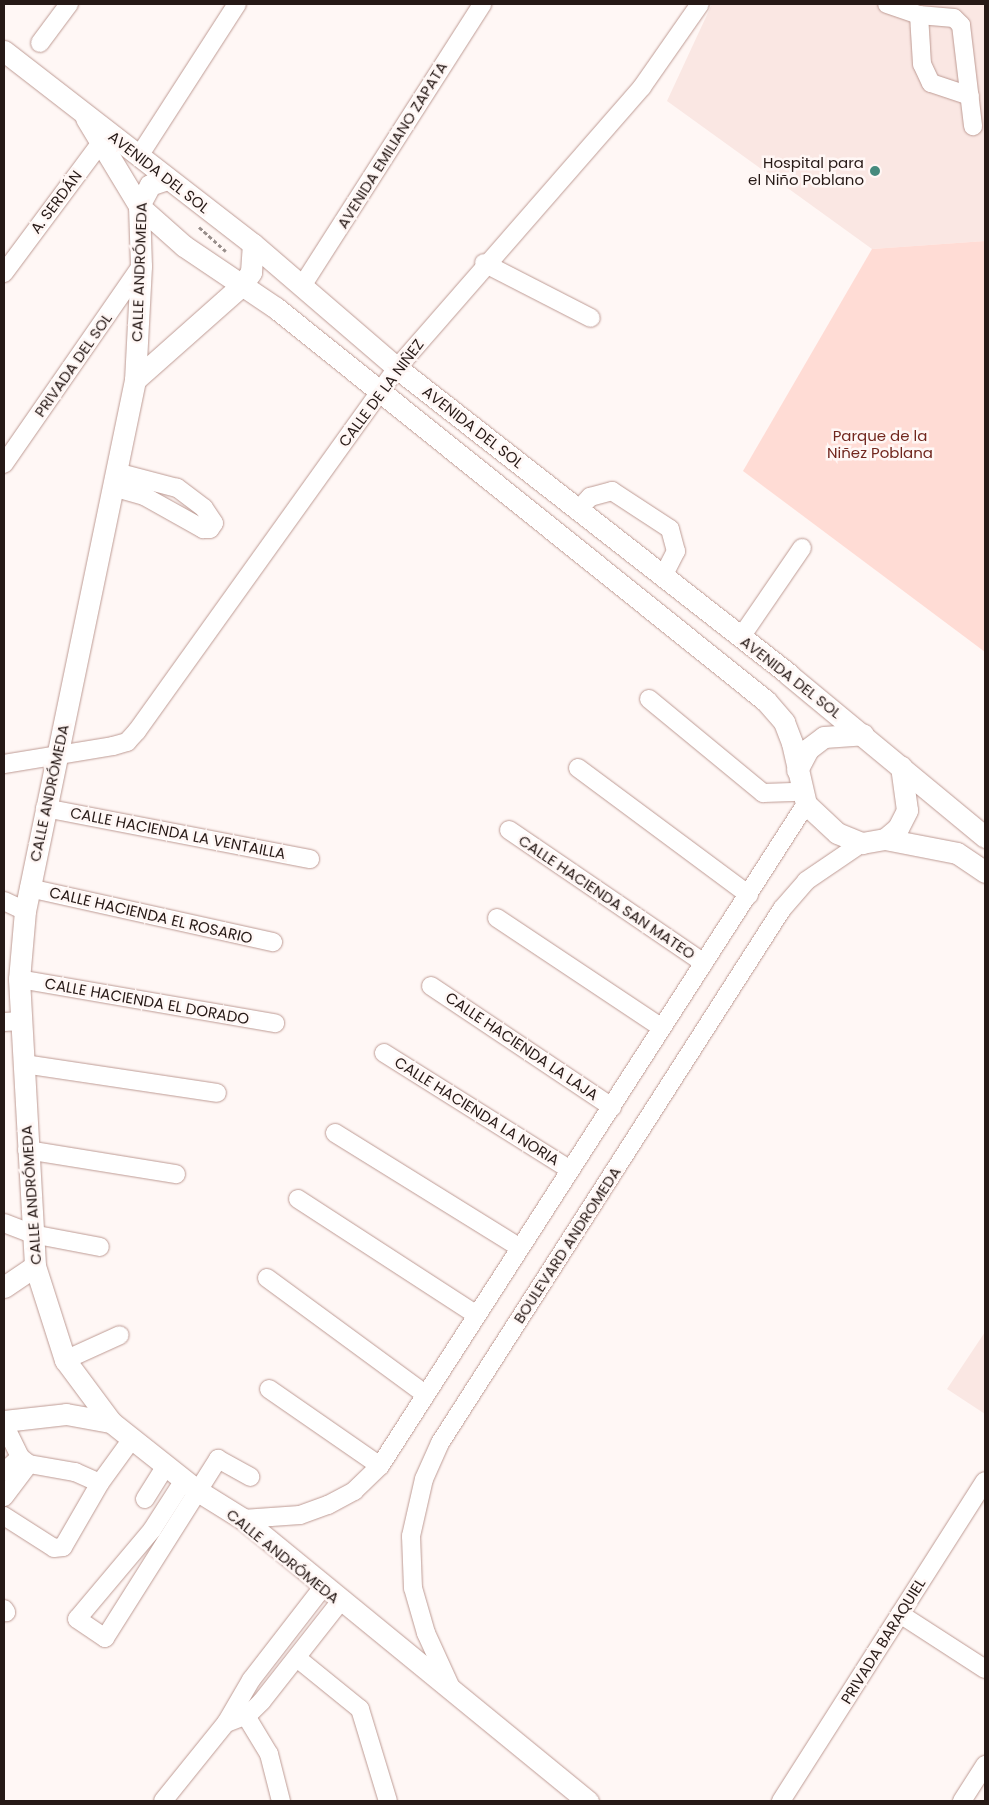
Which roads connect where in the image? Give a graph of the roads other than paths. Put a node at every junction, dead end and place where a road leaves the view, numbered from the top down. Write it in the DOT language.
graph roads {
  1 [pos="69,4"];
  2 [pos="237,4"];
  3 [pos="482,4"];
  4 [pos="700,4"];
  5 [pos="887,4"];
  6 [pos="919,15"];
  7 [pos="40,43"];
  8 [pos="4,51"];
  9 [pos="970,96"];
  10 [pos="973,126"];
  11 [pos="104,138"];
  12 [pos="139,156"];
  13 [pos="167,179"];
  14 [pos="139,206"];
  15 [pos="252,244"];
  16 [pos="484,263"];
  17 [pos="141,266"];
  18 [pos="4,273"];
  19 [pos="242,285"];
  20 [pos="302,286"];
  21 [pos="591,318"];
  22 [pos="397,368"];
  23 [pos="135,380"];
  24 [pos="379,392"];
  25 [pos="4,464"];
  26 [pos="148,477"];
  27 [pos="114,480"];
  28 [pos="144,496"];
  29 [pos="578,510"];
  30 [pos="802,548"];
  31 [pos="663,576"];
  32 [pos="741,637"];
  33 [pos="649,699"];
  34 [pos="862,734"];
  35 [pos="57,758"];
  36 [pos="4,764"];
  37 [pos="901,766"];
  38 [pos="578,768"];
  39 [pos="798,770"];
  40 [pos="803,798"];
  41 [pos="46,808"];
  42 [pos="509,830"];
  43 [pos="985,837"];
  44 [pos="885,839"];
  45 [pos="862,843"];
  46 [pos="310,859"];
  47 [pos="985,872"];
  48 [pos="29,888"];
  49 [pos="748,895"];
  50 [pos="4,901"];
  51 [pos="25,911"];
  52 [pos="497,918"];
  53 [pos="273,942"];
  54 [pos="704,963"];
  55 [pos="19,979"];
  56 [pos="431,986"];
  57 [pos="12,1021"];
  58 [pos="275,1023"];
  59 [pos="662,1028"];
  60 [pos="384,1053"];
  61 [pos="24,1064"];
  62 [pos="217,1093"];
  63 [pos="612,1107"];
  64 [pos="335,1132"];
  65 [pos="27,1150"];
  66 [pos="568,1169"];
  67 [pos="176,1174"];
  68 [pos="298,1199"];
  69 [pos="4,1222"];
  70 [pos="32,1234"];
  71 [pos="100,1247"];
  72 [pos="519,1247"];
  73 [pos="35,1266"];
  74 [pos="267,1278"];
  75 [pos="4,1287"];
  76 [pos="476,1314"];
  77 [pos="120,1335"];
  78 [pos="65,1360"];
  79 [pos="269,1389"];
  80 [pos="426,1395"];
  81 [pos="4,1422"];
  82 [pos="111,1422"];
  83 [pos="132,1439"];
  84 [pos="25,1461"];
  85 [pos="166,1466"];
  86 [pos="380,1466"];
  87 [pos="4,1472"];
  88 [pos="250,1477"];
  89 [pos="985,1481"];
  90 [pos="100,1483"];
  91 [pos="191,1486"];
  92 [pos="4,1497"];
  93 [pos="145,1499"];
  94 [pos="4,1516"];
  95 [pos="243,1519"];
  96 [pos="152,1530"];
  97 [pos="169,1543"];
  98 [pos="323,1587"];
  99 [pos="340,1602"];
  100 [pos="900,1614"];
  101 [pos="298,1658"];
  102 [pos="985,1669"];
  103 [pos="456,1697"];
  104 [pos="242,1708"];
  105 [pos="985,1765"];
  106 [pos="169,1798"];
  107 [pos="281,1801"];
  108 [pos="388,1801"];
  109 [pos="588,1801"];
  110 [pos="781,1801"];
  111 [pos="962,1801"];
  1 -- 7 [label="street"];
  2 -- 12 [label="street"];
  3 -- 20 [label="street, AVENIDA EMILIANO ZAPATA"];
  4 -- 16 [label="street, CALLE DE LA NIÑEZ"];
  5 -- 6 [label="street"];
  6 -- 9 [label="street"];
  6 -- 9 [label="street"];
  8 -- 11 [label="main road, AVENIDA DEL SOL"];
  9 -- 10 [label="street"];
  11 -- 12 [label="main road, AVENIDA DEL SOL"];
  11 -- 14 [label="main road, AVENIDA DEL SOL"];
  11 -- 18 [label="street, A. SERDÁN"];
  12 -- 13 [label="main road, AVENIDA DEL SOL"];
  13 -- 14 [label="main road, CALLE ANDRÓMEDA"];
  13 -- 15 [label="main road, AVENIDA DEL SOL"];
  14 -- 17 [label="main road, CALLE ANDRÓMEDA"];
  14 -- 19 [label="main road, AVENIDA DEL SOL"];
  15 -- 19 [label="main road, CALLE ANDRÓMEDA"];
  15 -- 20 [label="main road, AVENIDA DEL SOL"];
  16 -- 21 [label="street"];
  16 -- 22 [label="street, CALLE DE LA NIÑEZ"];
  17 -- 23 [label="main road, CALLE ANDRÓMEDA"];
  17 -- 25 [label="street, PRIVADA DEL SOL"];
  19 -- 23 [label="main road, CALLE ANDRÓMEDA"];
  19 -- 24 [label="main road, AVENIDA DEL SOL"];
  20 -- 22 [label="main road, AVENIDA DEL SOL"];
  22 -- 24 [label="street, CALLE DE LA NIÑEZ"];
  22 -- 29 [label="main road, AVENIDA DEL SOL"];
  23 -- 27 [label="main road, CALLE ANDRÓMEDA"];
  24 -- 35 [label="street, CALLE DE LA NIÑEZ"];
  24 -- 39 [label="main road, AVENIDA DEL SOL"];
  26 -- 27 [label="street"];
  26 -- 28 [label="street"];
  26 -- 28 [label="street"];
  27 -- 28 [label="street"];
  27 -- 35 [label="main road, CALLE ANDRÓMEDA"];
  29 -- 31 [label="main road, AVENIDA DEL SOL"];
  29 -- 31 [label="street"];
  30 -- 32 [label="street"];
  31 -- 32 [label="main road, AVENIDA DEL SOL"];
  32 -- 34 [label="main road, AVENIDA DEL SOL"];
  33 -- 40 [label="street"];
  34 -- 37 [label="main road"];
  34 -- 39 [label="main road"];
  35 -- 36 [label="street, CALLE DE LA NIÑEZ"];
  35 -- 41 [label="main road, CALLE ANDRÓMEDA"];
  37 -- 43 [label="main road"];
  37 -- 44 [label="main road"];
  38 -- 49 [label="street"];
  39 -- 40 [label="main road"];
  40 -- 45 [label="main road"];
  40 -- 49 [label="street"];
  41 -- 46 [label="street, CALLE HACIENDA LA VENTAILLA"];
  41 -- 48 [label="main road, CALLE ANDRÓMEDA"];
  42 -- 54 [label="street, CALLE HACIENDA SAN MATEO"];
  44 -- 45 [label="main road"];
  44 -- 47 [label="main road"];
  45 -- 103 [label="street, BOULEVARD ANDROMEDA"];
  48 -- 51 [label="main road, CALLE ANDRÓMEDA"];
  48 -- 53 [label="street, CALLE HACIENDA EL ROSARIO"];
  49 -- 54 [label="street"];
  50 -- 51 [label="street"];
  51 -- 55 [label="main road, CALLE ANDRÓMEDA"];
  52 -- 59 [label="street"];
  54 -- 59 [label="street"];
  55 -- 57 [label="main road, CALLE ANDRÓMEDA"];
  55 -- 58 [label="street, CALLE HACIENDA EL DORADO"];
  56 -- 63 [label="street, CALLE HACIENDA LA LAJA"];
  57 -- 61 [label="main road, CALLE ANDRÓMEDA"];
  59 -- 63 [label="street"];
  60 -- 66 [label="street, CALLE HACIENDA LA NORIA"];
  61 -- 62 [label="street"];
  61 -- 65 [label="main road, CALLE ANDRÓMEDA"];
  63 -- 66 [label="street"];
  64 -- 72 [label="street"];
  65 -- 67 [label="street"];
  65 -- 70 [label="main road, CALLE ANDRÓMEDA"];
  66 -- 72 [label="street"];
  68 -- 76 [label="street"];
  69 -- 70 [label="street"];
  70 -- 71 [label="street"];
  70 -- 73 [label="main road, CALLE ANDRÓMEDA"];
  72 -- 76 [label="street"];
  73 -- 75 [label="main road"];
  73 -- 78 [label="main road, CALLE ANDRÓMEDA"];
  74 -- 80 [label="street"];
  76 -- 80 [label="street"];
  77 -- 78 [label="street"];
  78 -- 82 [label="main road, CALLE ANDRÓMEDA"];
  79 -- 86 [label="street"];
  80 -- 86 [label="street"];
  81 -- 82 [label="main road"];
  81 -- 84 [label="street"];
  82 -- 83 [label="main road, CALLE ANDRÓMEDA"];
  83 -- 85 [label="main road, CALLE ANDRÓMEDA"];
  83 -- 90 [label="street"];
  84 -- 87 [label="street"];
  84 -- 90 [label="street"];
  84 -- 92 [label="street"];
  85 -- 91 [label="main road, CALLE ANDRÓMEDA"];
  85 -- 93 [label="street"];
  86 -- 95 [label="street"];
  88 -- 91 [label="street"];
  89 -- 100 [label="street, PRIVADA BARAQUIEL"];
  90 -- 94 [label="street"];
  91 -- 95 [label="main road, CALLE ANDRÓMEDA"];
  91 -- 96 [label="street"];
  91 -- 97 [label="street"];
  95 -- 98 [label="main road, CALLE ANDRÓMEDA"];
  96 -- 97 [label="street"];
  96 -- 97 [label="street"];
  98 -- 99 [label="main road, CALLE ANDRÓMEDA"];
  98 -- 104 [label="street"];
  99 -- 101 [label="street"];
  99 -- 103 [label="main road, CALLE ANDRÓMEDA"];
  100 -- 102 [label="street"];
  100 -- 110 [label="street, PRIVADA BARAQUIEL"];
  101 -- 104 [label="street"];
  101 -- 108 [label="street"];
  103 -- 109 [label="main road, CALLE ANDRÓMEDA"];
  104 -- 106 [label="street"];
  104 -- 107 [label="street"];
  105 -- 111 [label="street"];
}
